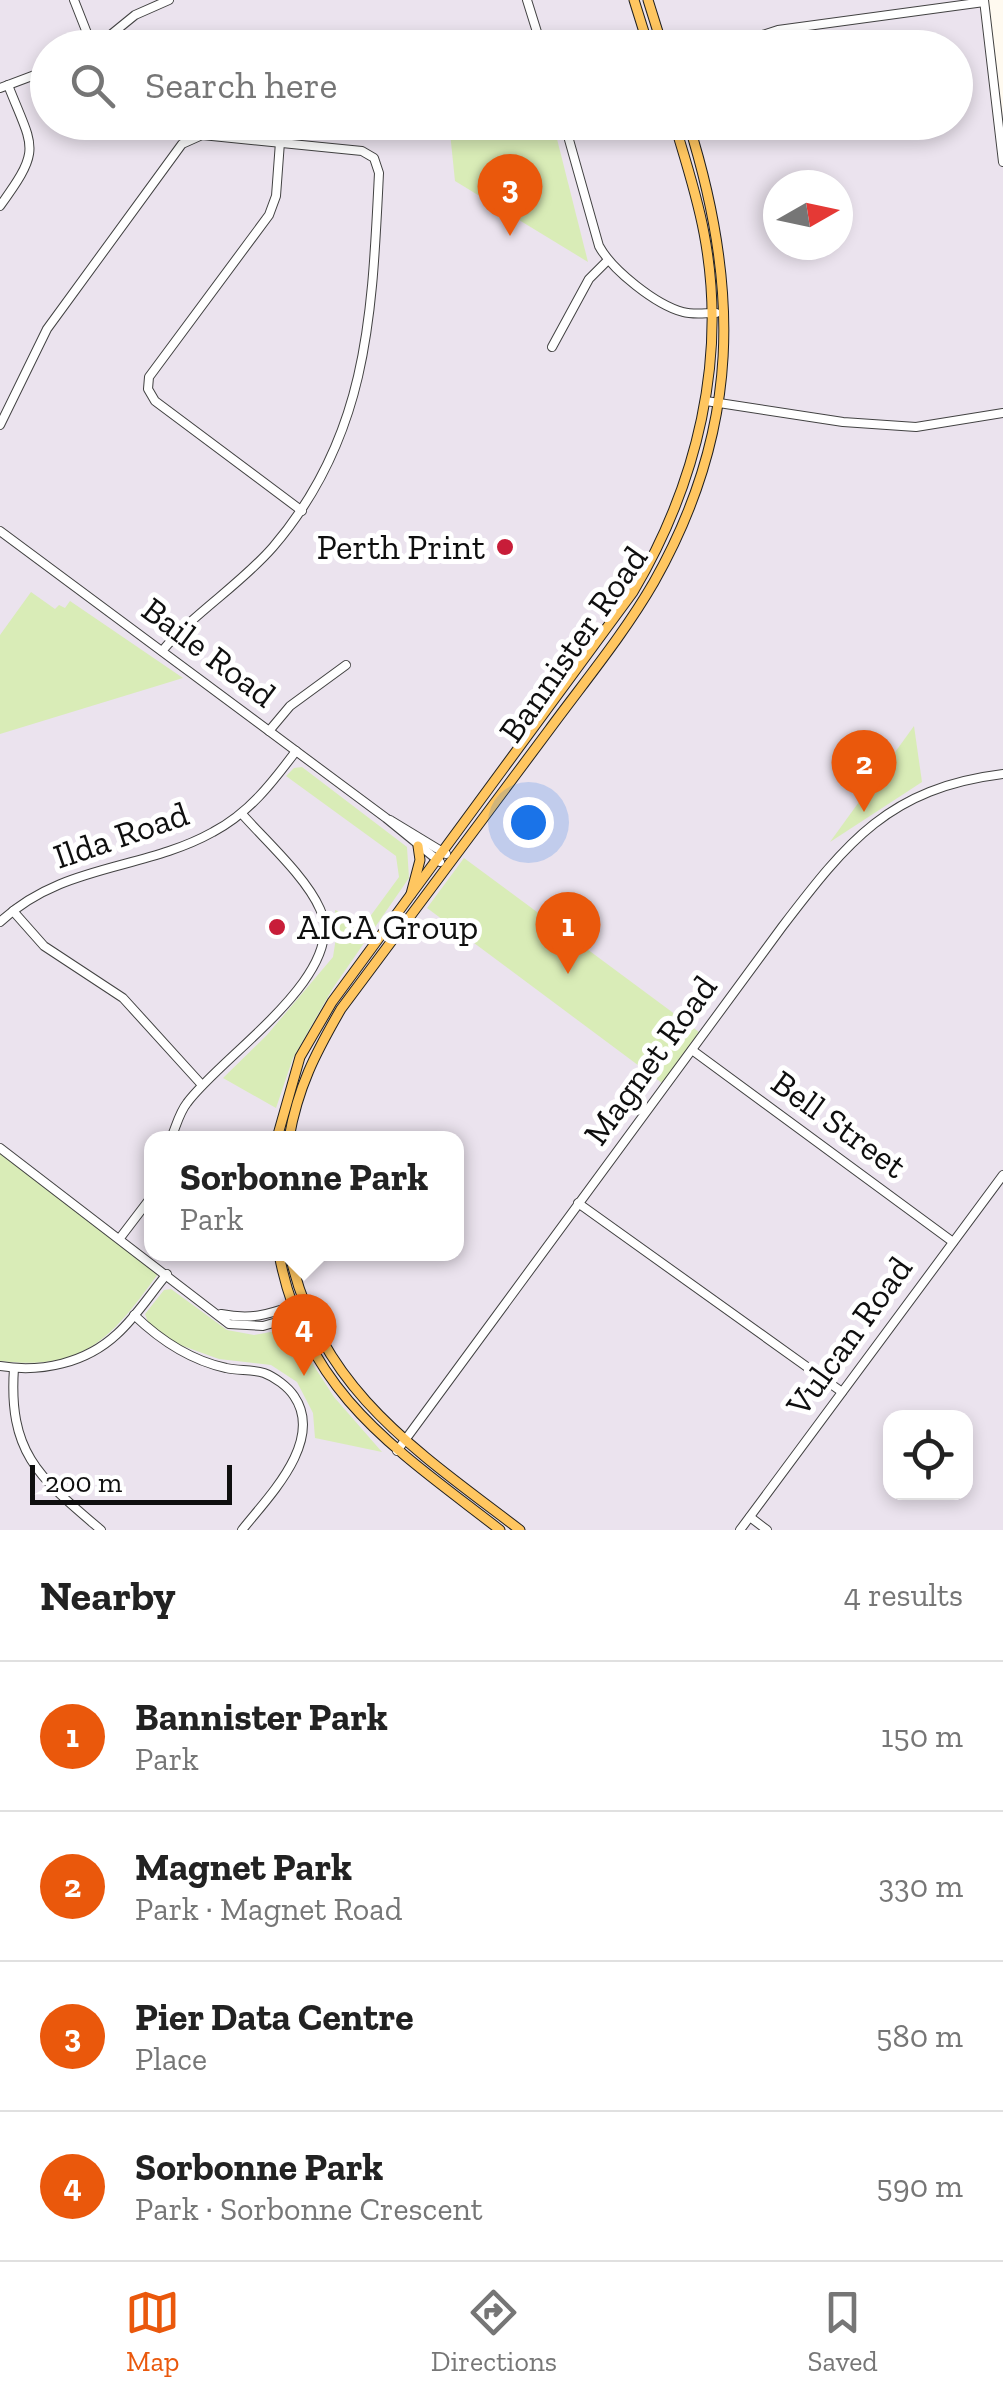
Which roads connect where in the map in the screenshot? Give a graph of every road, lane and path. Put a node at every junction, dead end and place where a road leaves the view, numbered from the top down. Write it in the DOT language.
graph roads {
  1 [pos="74,0"];
  2 [pos="169,0"];
  3 [pos="527,0"];
  4 [pos="634,0"];
  5 [pos="648,0"];
  6 [pos="984,1"];
  7 [pos="86,30"];
  8 [pos="117,30"];
  9 [pos="536,30"];
  10 [pos="643,30"];
  11 [pos="657,30"];
  12 [pos="778,30"];
  13 [pos="30,77"];
  14 [pos="4,86"];
  15 [pos="191,140"];
  16 [pos="258,140"];
  17 [pos="569,140"];
  18 [pos="679,140"];
  19 [pos="693,140"];
  20 [pos="280,142"];
  21 [pos="1003,162"];
  22 [pos="0,206"];
  23 [pos="608,261"];
  24 [pos="726,313"];
  25 [pos="712,314"];
  26 [pos="552,347"];
  27 [pos="706,401"];
  28 [pos="719,403"];
  29 [pos="1003,413"];
  30 [pos="0,425"];
  31 [pos="302,511"];
  32 [pos="0,531"];
  33 [pos="162,651"];
  34 [pos="346,665"];
  35 [pos="269,732"];
  36 [pos="296,751"];
  37 [pos="1003,774"];
  38 [pos="242,814"];
  39 [pos="386,818"];
  40 [pos="418,846"];
  41 [pos="440,856"];
  42 [pos="449,862"];
  43 [pos="411,897"];
  44 [pos="12,910"];
  45 [pos="0,922"];
  46 [pos="692,1050"];
  47 [pos="202,1085"];
  48 [pos="174,1131"];
  49 [pos="279,1131"];
  50 [pos="290,1131"];
  51 [pos="0,1148"];
  52 [pos="1003,1174"];
  53 [pos="578,1203"];
  54 [pos="144,1206"];
  55 [pos="120,1238"];
  56 [pos="953,1242"];
  57 [pos="144,1256"];
  58 [pos="150,1261"];
  59 [pos="281,1261"];
  60 [pos="292,1261"];
  61 [pos="167,1274"];
  62 [pos="292,1306"];
  63 [pos="306,1308"];
  64 [pos="216,1313"];
  65 [pos="134,1316"];
  66 [pos="296,1317"];
  67 [pos="0,1366"];
  68 [pos="14,1368"];
  69 [pos="842,1392"];
  70 [pos="404,1440"];
  71 [pos="396,1451"];
  72 [pos="750,1517"];
  73 [pos="100,1530"];
  74 [pos="242,1530"];
  75 [pos="500,1530"];
  76 [pos="520,1530"];
  77 [pos="740,1530"];
  78 [pos="767,1530"];
  1 -- 7 [label="street"];
  2 -- 8 [label="street"];
  3 -- 9 [label="street"];
  4 -- 10 [label="main road"];
  5 -- 11 [label="main road"];
  6 -- 12 [label="street"];
  6 -- 21 [label="street"];
  13 -- 14 [label="street"];
  14 -- 22 [label="street"];
  15 -- 30 [label="street"];
  16 -- 20 [label="street"];
  17 -- 23 [label="street"];
  18 -- 25 [label="main road, Bannister Road"];
  19 -- 24 [label="main road, Bannister Road"];
  20 -- 31 [label="street"];
  20 -- 31 [label="street"];
  23 -- 25 [label="street"];
  23 -- 26 [label="street"];
  24 -- 25 [label="street"];
  24 -- 28 [label="main road, Bannister Road"];
  25 -- 27 [label="main road, Bannister Road"];
  27 -- 28 [label="street"];
  27 -- 41 [label="main road, Bannister Road"];
  28 -- 29 [label="street"];
  28 -- 42 [label="main road, Bannister Road"];
  31 -- 33 [label="street"];
  32 -- 33 [label="street, Baile Road"];
  33 -- 35 [label="street, Baile Road"];
  34 -- 35 [label="street"];
  35 -- 36 [label="street, Baile Road"];
  36 -- 38 [label="street, Ilda Road"];
  36 -- 39 [label="street, Baile Road"];
  37 -- 46 [label="street, Magnet Road"];
  38 -- 44 [label="street, Ilda Road"];
  38 -- 47 [label="street"];
  39 -- 40 [label="street, Baile Road"];
  39 -- 41 [label="street, Baile Road"];
  40 -- 41 [label="street, Baile Road"];
  40 -- 43 [label="main road"];
  41 -- 42 [label="street, Baile Road"];
  41 -- 43 [label="main road, Bannister Road"];
  42 -- 50 [label="main road, Bannister Road"];
  43 -- 49 [label="main road, Bannister Road"];
  44 -- 45 [label="street, Ilda Road"];
  44 -- 47 [label="street"];
  46 -- 53 [label="street, Magnet Road"];
  46 -- 56 [label="street, Bell Street"];
  47 -- 48 [label="street"];
  51 -- 55 [label="street"];
  52 -- 56 [label="street, Vulcan Road"];
  53 -- 69 [label="street"];
  53 -- 70 [label="street, Magnet Road"];
  54 -- 55 [label="street"];
  55 -- 57 [label="street"];
  56 -- 69 [label="street, Vulcan Road"];
  58 -- 61 [label="street"];
  59 -- 62 [label="main road"];
  60 -- 63 [label="main road"];
  61 -- 64 [label="street"];
  61 -- 65 [label="street"];
  62 -- 63 [label="street"];
  62 -- 64 [label="street"];
  62 -- 66 [label="main road"];
  63 -- 66 [label="street"];
  63 -- 70 [label="main road"];
  64 -- 66 [label="street"];
  65 -- 68 [label="street"];
  65 -- 74 [label="street"];
  66 -- 71 [label="main road"];
  67 -- 68 [label="street"];
  68 -- 73 [label="street"];
  69 -- 72 [label="street, Vulcan Road"];
  70 -- 71 [label="street, Magnet Road"];
  70 -- 76 [label="main road"];
  71 -- 75 [label="main road"];
  72 -- 77 [label="street, Vulcan Road"];
  72 -- 78 [label="street"];
}
